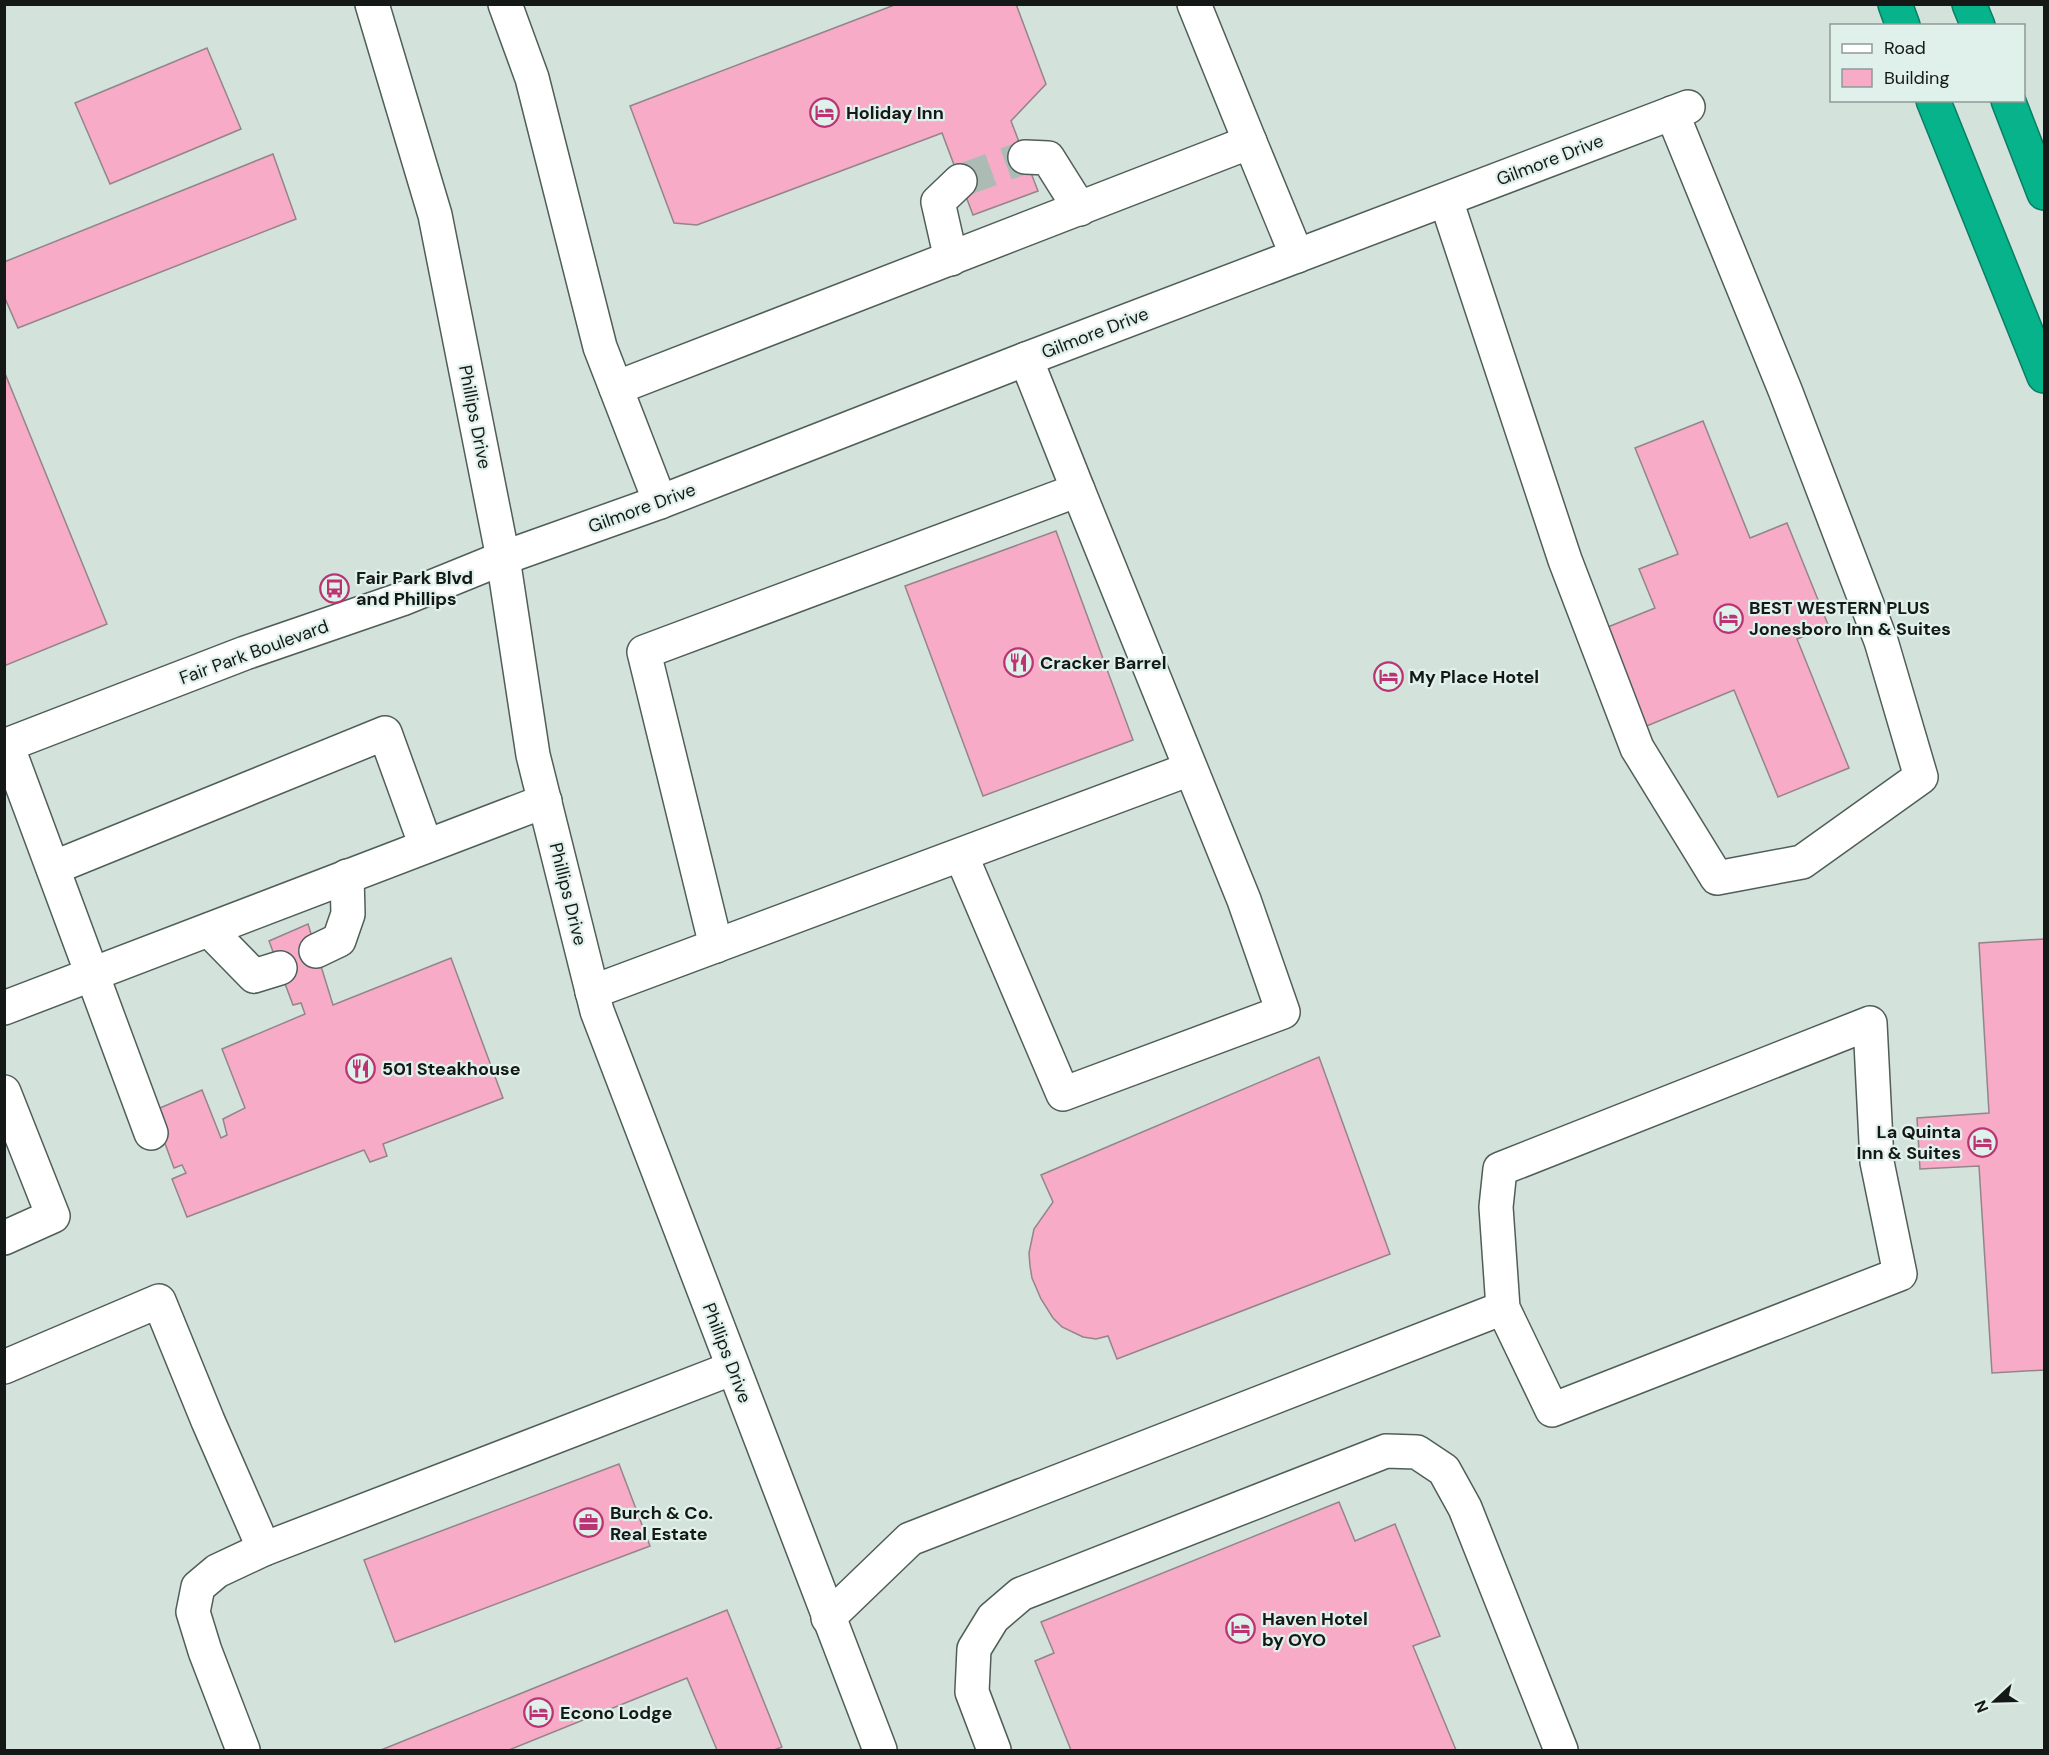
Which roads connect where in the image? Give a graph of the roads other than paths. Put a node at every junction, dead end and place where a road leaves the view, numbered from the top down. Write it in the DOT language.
graph roads {
  1 [pos="372,4"];
  2 [pos="505,4"];
  3 [pos="1194,4"];
  4 [pos="1894,4"];
  5 [pos="1970,4"];
  6 [pos="1902,24"];
  7 [pos="1977,24"];
  8 [pos="1934,102"];
  9 [pos="2009,102"];
  10 [pos="1250,142"];
  11 [pos="1024,157"];
  12 [pos="960,181"];
  13 [pos="2044,193"];
  14 [pos="1446,200"];
  15 [pos="1080,209"];
  16 [pos="1297,256"];
  17 [pos="951,259"];
  18 [pos="1026,359"];
  19 [pos="2044,376"];
  20 [pos="616,388"];
  21 [pos="1078,490"];
  22 [pos="660,502"];
  23 [pos="502,558"];
  24 [pos="6,745"];
  25 [pos="1190,769"];
  26 [pos="544,801"];
  27 [pos="426,846"];
  28 [pos="961,855"];
  29 [pos="53,868"];
  30 [pos="347,876"];
  31 [pos="209,930"];
  32 [pos="716,946"];
  33 [pos="316,951"];
  34 [pos="280,968"];
  35 [pos="92,974"];
  36 [pos="592,992"];
  37 [pos="4,1008"];
  38 [pos="4,1092"];
  39 [pos="151,1133"];
  40 [pos="4,1238"];
  41 [pos="1503,1308"];
  42 [pos="4,1367"];
  43 [pos="733,1368"];
  44 [pos="264,1549"];
  45 [pos="828,1618"];
  46 [pos="243,1750"];
  47 [pos="880,1750"];
  48 [pos="994,1750"];
  49 [pos="1561,1750"];
  1 -- 23 [label="street, Phillips Drive"];
  2 -- 20 [label="street"];
  3 -- 10 [label="street"];
  4 -- 6 [label="highway"];
  5 -- 7 [label="highway"];
  8 -- 19 [label="highway"];
  9 -- 13 [label="highway"];
  10 -- 15 [label="street"];
  10 -- 16 [label="street"];
  11 -- 15 [label="street"];
  12 -- 17 [label="street"];
  14 -- 14 [label="street, Gilmore Drive"];
  14 -- 16 [label="street, Gilmore Drive"];
  15 -- 17 [label="street"];
  16 -- 18 [label="street, Gilmore Drive"];
  17 -- 20 [label="street"];
  18 -- 21 [label="street"];
  18 -- 22 [label="street, Gilmore Drive"];
  20 -- 22 [label="street"];
  21 -- 25 [label="street"];
  21 -- 32 [label="street"];
  22 -- 23 [label="street, Gilmore Drive"];
  23 -- 24 [label="street, Fair Park Boulevard"];
  23 -- 26 [label="street, Phillips Drive"];
  24 -- 29 [label="street"];
  25 -- 28 [label="street"];
  25 -- 28 [label="street"];
  26 -- 27 [label="street"];
  26 -- 36 [label="street, Phillips Drive"];
  27 -- 29 [label="street"];
  27 -- 30 [label="street"];
  28 -- 32 [label="street"];
  29 -- 35 [label="street"];
  30 -- 31 [label="street"];
  30 -- 33 [label="street"];
  31 -- 34 [label="street"];
  31 -- 35 [label="street"];
  32 -- 36 [label="street"];
  35 -- 37 [label="street"];
  35 -- 39 [label="street"];
  36 -- 43 [label="street, Phillips Drive"];
  38 -- 40 [label="street"];
  41 -- 41 [label="street"];
  41 -- 45 [label="street"];
  42 -- 44 [label="street"];
  43 -- 44 [label="street"];
  43 -- 45 [label="street, Phillips Drive"];
  44 -- 46 [label="street"];
  45 -- 47 [label="street, Phillips Drive"];
  48 -- 49 [label="street"];
}
